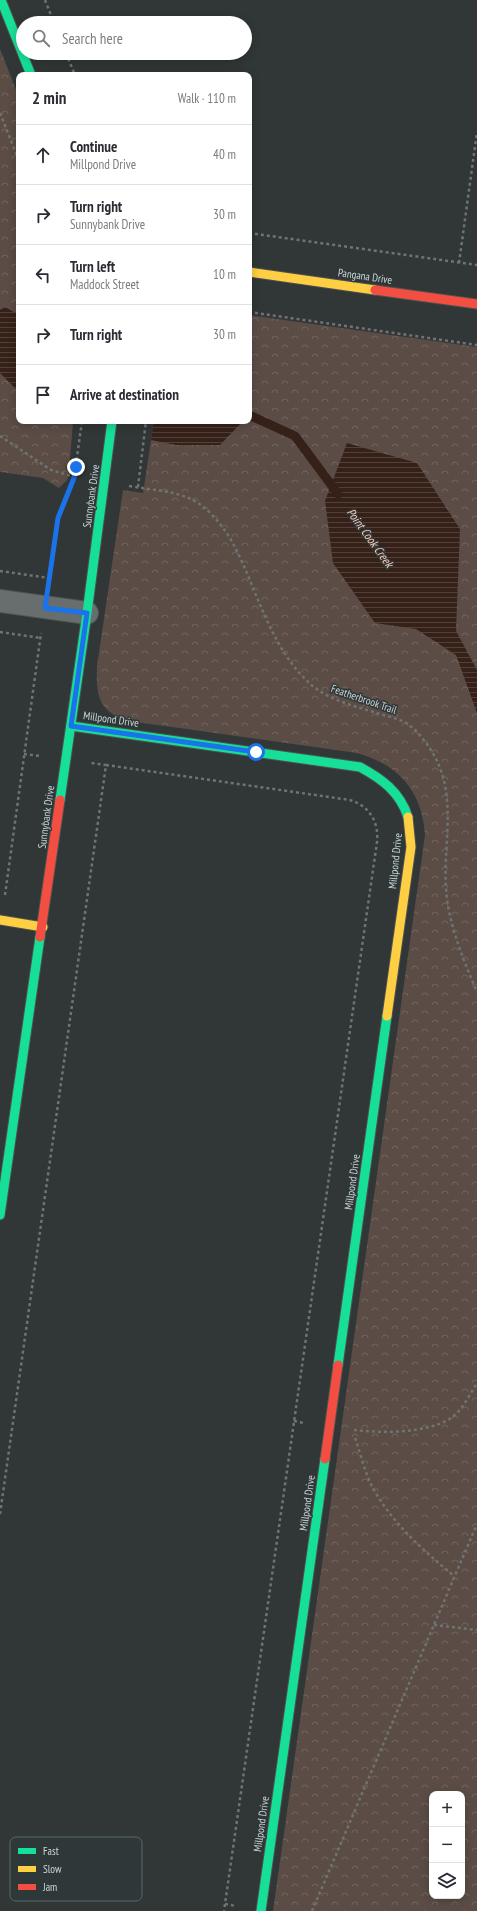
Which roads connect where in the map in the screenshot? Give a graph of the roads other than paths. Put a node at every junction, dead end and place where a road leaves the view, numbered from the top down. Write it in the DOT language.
graph roads {
  1 [pos="0,0"];
  2 [pos="16,39"];
  3 [pos="25,60"];
  4 [pos="30,72"];
  5 [pos="252,272"];
  6 [pos="477,304"];
  7 [pos="112,424"];
  8 [pos="0,601"];
  9 [pos="87,613"];
  10 [pos="71,726"];
  11 [pos="1,920"];
  12 [pos="43,927"];
  13 [pos="0,1215"];
  14 [pos="261,1911"];
  1 -- 2 [label="street"];
  3 -- 4 [label="street"];
  5 -- 6 [label="street, Pangana Drive"];
  7 -- 9 [label="street, Sunnybank Drive"];
  8 -- 9 [label="street"];
  9 -- 10 [label="street, Sunnybank Drive"];
  10 -- 12 [label="street, Sunnybank Drive"];
  10 -- 14 [label="street, Millpond Drive"];
  11 -- 12 [label="street"];
  12 -- 13 [label="street, Sunnybank Drive"];
}
